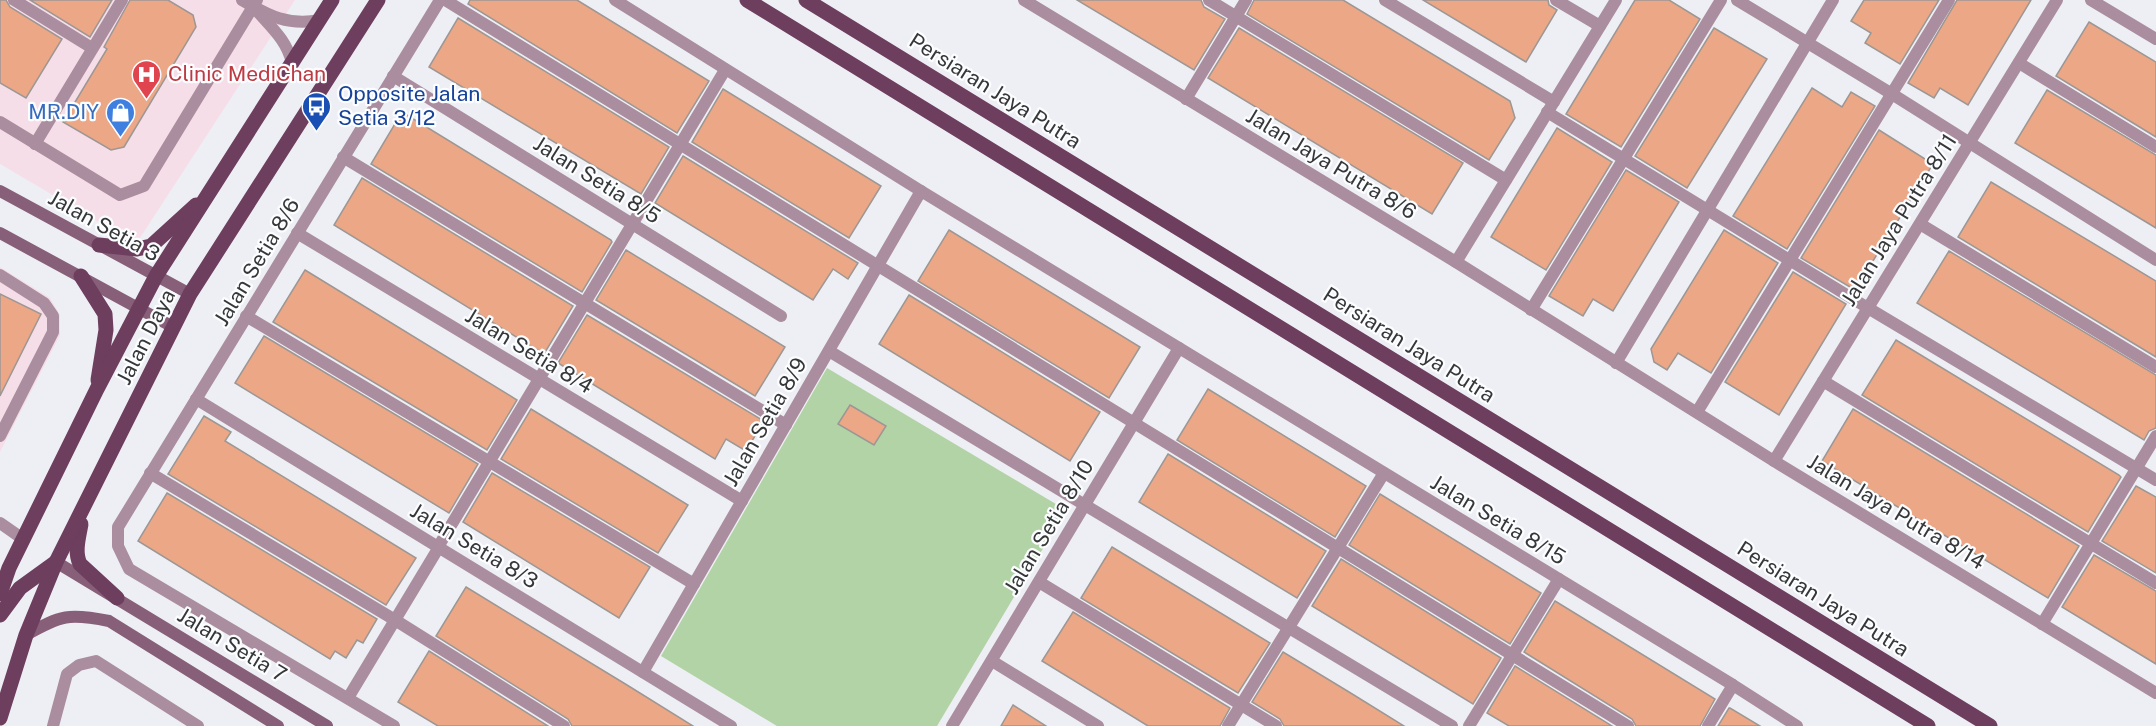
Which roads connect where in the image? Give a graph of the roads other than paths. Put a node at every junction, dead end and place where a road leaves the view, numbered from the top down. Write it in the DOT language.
graph roads {
  1 [pos="14,0"];
  2 [pos="122,0"];
  3 [pos="332,0"];
  4 [pos="378,0"];
  5 [pos="440,0"];
  6 [pos="445,0"];
  7 [pos="615,0"];
  8 [pos="747,0"];
  9 [pos="806,0"];
  10 [pos="1024,0"];
  11 [pos="1209,0"];
  12 [pos="1246,0"];
  13 [pos="1385,0"];
  14 [pos="1556,0"];
  15 [pos="1616,0"];
  16 [pos="1721,0"];
  17 [pos="1737,0"];
  18 [pos="1833,0"];
  19 [pos="1949,0"];
  20 [pos="2057,0"];
  21 [pos="2091,0"];
  22 [pos="251,2"];
  23 [pos="1236,16"];
  24 [pos="320,20"];
  25 [pos="1599,27"];
  26 [pos="2156,39"];
  27 [pos="1808,43"];
  28 [pos="92,48"];
  29 [pos="292,63"];
  30 [pos="2019,63"];
  31 [pos="725,70"];
  32 [pos="393,76"];
  33 [pos="1892,94"];
  34 [pos="1186,99"];
  35 [pos="1551,107"];
  36 [pos="0,122"];
  37 [pos="1970,143"];
  38 [pos="35,144"];
  39 [pos="680,145"];
  40 [pos="2156,147"];
  41 [pos="343,157"];
  42 [pos="1624,159"];
  43 [pos="1506,180"];
  44 [pos="0,191"];
  45 [pos="921,191"];
  46 [pos="207,195"];
  47 [pos="1708,210"];
  48 [pos="1920,224"];
  49 [pos="632,225"];
  50 [pos="0,233"];
  51 [pos="297,233"];
  52 [pos="99,245"];
  53 [pos="1790,260"];
  54 [pos="2156,260"];
  55 [pos="1456,262"];
  56 [pos="878,266"];
  57 [pos="0,275"];
  58 [pos="81,276"];
  59 [pos="156,276"];
  60 [pos="190,294"];
  61 [pos="584,304"];
  62 [pos="139,308"];
  63 [pos="1868,308"];
  64 [pos="1531,310"];
  65 [pos="246,316"];
  66 [pos="781,316"];
  67 [pos="173,327"];
  68 [pos="1179,348"];
  69 [pos="829,351"];
  70 [pos="1616,363"];
  71 [pos="2156,367"];
  72 [pos="539,380"];
  73 [pos="1823,381"];
  74 [pos="97,389"];
  75 [pos="196,399"];
  76 [pos="1697,412"];
  77 [pos="1135,423"];
  78 [pos="786,425"];
  79 [pos="0,436"];
  80 [pos="2156,436"];
  81 [pos="1774,461"];
  82 [pos="489,462"];
  83 [pos="2136,468"];
  84 [pos="1384,473"];
  85 [pos="150,474"];
  86 [pos="2156,480"];
  87 [pos="742,501"];
  88 [pos="84,506"];
  89 [pos="1085,506"];
  90 [pos="0,523"];
  91 [pos="23,539"];
  92 [pos="2091,544"];
  93 [pos="438,547"];
  94 [pos="1338,548"];
  95 [pos="56,562"];
  96 [pos="4,569"];
  97 [pos="1559,579"];
  98 [pos="1039,582"];
  99 [pos="2156,583"];
  100 [pos="694,584"];
  101 [pos="0,594"];
  102 [pos="117,598"];
  103 [pos="0,615"];
  104 [pos="395,620"];
  105 [pos="2042,624"];
  106 [pos="1288,629"];
  107 [pos="26,635"];
  108 [pos="1513,655"];
  109 [pos="992,661"];
  110 [pos="643,672"];
  111 [pos="1733,685"];
  112 [pos="2156,693"];
  113 [pos="348,698"];
  114 [pos="1242,704"];
  115 [pos="0,718"];
  116 [pos="53,726"];
  117 [pos="198,726"];
  118 [pos="278,726"];
  119 [pos="327,726"];
  120 [pos="394,726"];
  121 [pos="564,726"];
  122 [pos="731,726"];
  123 [pos="952,726"];
  124 [pos="1098,726"];
  125 [pos="1228,726"];
  126 [pos="1276,726"];
  127 [pos="1452,726"];
  128 [pos="1469,726"];
  129 [pos="1628,726"];
  130 [pos="1708,726"];
  131 [pos="1797,726"];
  132 [pos="1928,726"];
  133 [pos="1990,726"];
  1 -- 28 [label="street"];
  2 -- 28 [label="street"];
  3 -- 24 [label="main road, Jalan Daya"];
  4 -- 60 [label="main road, Jalan Daya"];
  5 -- 32 [label="street, Jalan Setia 8/6"];
  6 -- 39 [label="street"];
  7 -- 31 [label="street"];
  8 -- 132 [label="main road"];
  9 -- 133 [label="main road, Persiaran Jaya Putra"];
  10 -- 34 [label="street, Jalan Jaya Putra 8/6"];
  11 -- 23 [label="street"];
  12 -- 23 [label="street"];
  13 -- 35 [label="street"];
  14 -- 25 [label="street"];
  15 -- 25 [label="street"];
  16 -- 42 [label="street"];
  17 -- 27 [label="street"];
  18 -- 27 [label="street"];
  19 -- 33 [label="street"];
  20 -- 30 [label="street, Jalan Jaya Putra 8/11"];
  21 -- 26 [label="street"];
  22 -- 24 [label="street"];
  22 -- 29 [label="street"];
  22 -- 38 [label="street"];
  23 -- 34 [label="street"];
  23 -- 43 [label="street"];
  24 -- 29 [label="main road, Jalan Daya"];
  25 -- 35 [label="street"];
  27 -- 33 [label="street"];
  27 -- 47 [label="street"];
  28 -- 38 [label="street"];
  29 -- 46 [label="main road, Jalan Daya"];
  30 -- 37 [label="street, Jalan Jaya Putra 8/11"];
  30 -- 40 [label="street"];
  31 -- 39 [label="street"];
  31 -- 45 [label="street"];
  32 -- 41 [label="street, Jalan Setia 8/6"];
  32 -- 49 [label="street, Jalan Setia 8/5"];
  33 -- 37 [label="street"];
  33 -- 53 [label="street"];
  34 -- 55 [label="street, Jalan Jaya Putra 8/6"];
  35 -- 42 [label="street"];
  35 -- 43 [label="street"];
  36 -- 38 [label="street"];
  37 -- 48 [label="street, Jalan Jaya Putra 8/11"];
  37 -- 54 [label="street"];
  39 -- 49 [label="street"];
  39 -- 56 [label="street"];
  41 -- 51 [label="street, Jalan Setia 8/6"];
  41 -- 61 [label="street"];
  42 -- 47 [label="street"];
  42 -- 64 [label="street"];
  43 -- 55 [label="street"];
  44 -- 52 [label="street, Jalan Setia 3"];
  45 -- 56 [label="street, Jalan Setia 8/9"];
  45 -- 68 [label="street, Jalan Setia 8/15"];
  46 -- 52 [label="main road"];
  46 -- 59 [label="main road, Jalan Daya"];
  47 -- 53 [label="street"];
  47 -- 70 [label="street"];
  48 -- 63 [label="street, Jalan Jaya Putra 8/11"];
  48 -- 71 [label="street"];
  49 -- 61 [label="street"];
  49 -- 66 [label="street, Jalan Setia 8/5"];
  50 -- 58 [label="street"];
  51 -- 65 [label="street, Jalan Setia 8/6"];
  51 -- 72 [label="street, Jalan Setia 8/4"];
  52 -- 59 [label="street, Jalan Setia 3"];
  53 -- 63 [label="street"];
  53 -- 76 [label="street"];
  55 -- 64 [label="street, Jalan Jaya Putra 8/6"];
  56 -- 69 [label="street, Jalan Setia 8/9"];
  56 -- 77 [label="street"];
  57 -- 79 [label="street"];
  58 -- 62 [label="street"];
  58 -- 74 [label="main road"];
  59 -- 60 [label="street, Jalan Setia 3"];
  59 -- 62 [label="main road, Jalan Daya"];
  60 -- 67 [label="main road, Jalan Daya"];
  61 -- 72 [label="street"];
  61 -- 78 [label="street"];
  62 -- 67 [label="street"];
  62 -- 74 [label="main road, Jalan Daya"];
  63 -- 73 [label="street, Jalan Jaya Putra 8/11"];
  63 -- 83 [label="street"];
  64 -- 70 [label="street, Jalan Jaya Putra 8/6"];
  65 -- 75 [label="street, Jalan Setia 8/6"];
  65 -- 82 [label="street"];
  67 -- 88 [label="main road, Jalan Daya"];
  68 -- 77 [label="street, Jalan Setia 8/10"];
  68 -- 84 [label="street, Jalan Setia 8/15"];
  69 -- 78 [label="street, Jalan Setia 8/9"];
  69 -- 89 [label="street"];
  70 -- 76 [label="street, Jalan Jaya Putra 8/14"];
  72 -- 82 [label="street"];
  72 -- 87 [label="street, Jalan Setia 8/4"];
  73 -- 81 [label="street, Jalan Jaya Putra 8/11"];
  73 -- 92 [label="street"];
  74 -- 91 [label="main road, Jalan Daya"];
  75 -- 85 [label="street, Jalan Setia 8/6"];
  75 -- 93 [label="street, Jalan Setia 8/3"];
  76 -- 81 [label="street, Jalan Jaya Putra 8/14"];
  77 -- 89 [label="street, Jalan Setia 8/10"];
  77 -- 94 [label="street"];
  78 -- 87 [label="street, Jalan Setia 8/9"];
  80 -- 83 [label="street"];
  81 -- 105 [label="street, Jalan Jaya Putra 8/14"];
  82 -- 93 [label="street"];
  82 -- 100 [label="street"];
  83 -- 86 [label="street"];
  83 -- 92 [label="street"];
  84 -- 94 [label="street"];
  84 -- 97 [label="street, Jalan Setia 8/15"];
  85 -- 104 [label="street"];
  85 -- 113 [label="street, Jalan Setia 8/6"];
  87 -- 100 [label="street, Jalan Setia 8/9"];
  88 -- 95 [label="main road, Jalan Daya"];
  88 -- 102 [label="main road"];
  89 -- 98 [label="street, Jalan Setia 8/10"];
  89 -- 106 [label="street"];
  90 -- 91 [label="street"];
  91 -- 96 [label="main road, Jalan Daya"];
  92 -- 99 [label="street"];
  92 -- 105 [label="street"];
  93 -- 104 [label="street"];
  93 -- 110 [label="street, Jalan Setia 8/3"];
  94 -- 106 [label="street"];
  94 -- 108 [label="street"];
  95 -- 102 [label="street, Jalan Setia 7"];
  95 -- 103 [label="main road"];
  95 -- 107 [label="main road, Jalan Daya"];
  96 -- 101 [label="main road, Jalan Daya"];
  97 -- 108 [label="street"];
  97 -- 111 [label="street, Jalan Setia 8/15"];
  98 -- 109 [label="street, Jalan Setia 8/10"];
  98 -- 114 [label="street"];
  100 -- 110 [label="street, Jalan Setia 8/9"];
  102 -- 119 [label="street, Jalan Setia 7"];
  104 -- 113 [label="street"];
  104 -- 121 [label="street"];
  105 -- 112 [label="street, Jalan Jaya Putra 8/14"];
  106 -- 114 [label="street"];
  106 -- 127 [label="street"];
  107 -- 115 [label="main road, Jalan Daya"];
  107 -- 118 [label="street, Jalan Setia 7"];
  108 -- 128 [label="street"];
  108 -- 129 [label="street"];
  109 -- 123 [label="street, Jalan Setia 8/10"];
  109 -- 124 [label="street"];
  110 -- 122 [label="street, Jalan Setia 8/3"];
  111 -- 130 [label="street"];
  111 -- 131 [label="street, Jalan Setia 8/15"];
  113 -- 120 [label="street"];
  114 -- 125 [label="street"];
  114 -- 126 [label="street"];
  116 -- 117 [label="street"];
}
